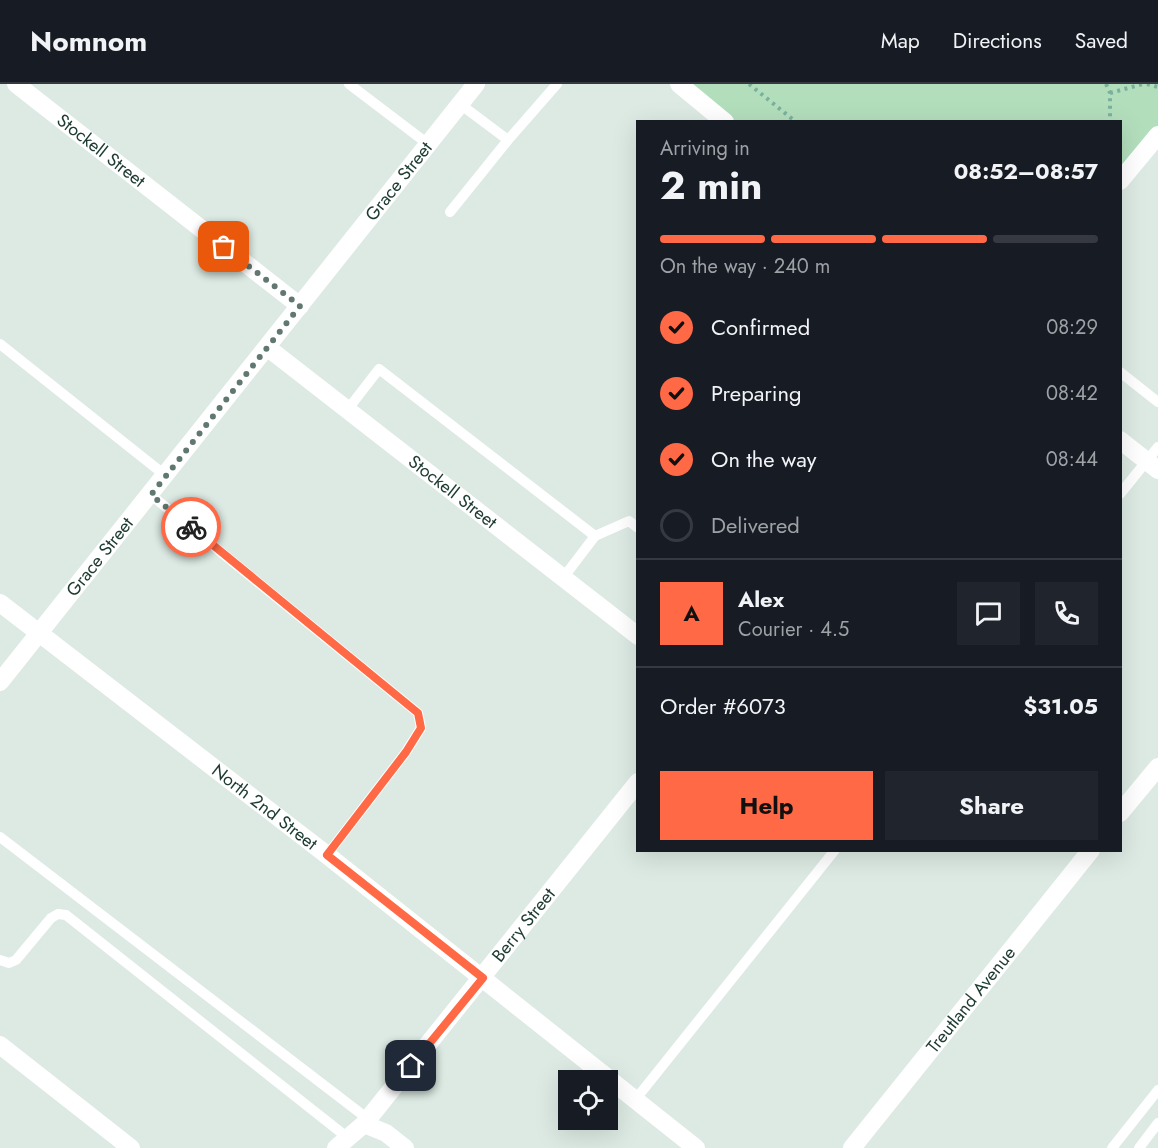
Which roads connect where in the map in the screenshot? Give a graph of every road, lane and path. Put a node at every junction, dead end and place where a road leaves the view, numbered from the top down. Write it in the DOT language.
graph roads {
  1 [pos="16,84"];
  2 [pos="349,84"];
  3 [pos="476,84"];
  4 [pos="557,84"];
  5 [pos="679,84"];
  6 [pos="749,84"];
  7 [pos="1106,84"];
  8 [pos="1145,84"];
  9 [pos="1158,87"];
  10 [pos="1110,93"];
  11 [pos="460,104"];
  12 [pos="723,120"];
  13 [pos="794,120"];
  14 [pos="1110,120"];
  15 [pos="508,140"];
  16 [pos="1156,141"];
  17 [pos="428,144"];
  18 [pos="1122,179"];
  19 [pos="450,212"];
  20 [pos="300,306"];
  21 [pos="0,344"];
  22 [pos="268,348"];
  23 [pos="1122,374"];
  24 [pos="1158,402"];
  25 [pos="348,409"];
  26 [pos="1122,441"];
  27 [pos="1154,459"];
  28 [pos="166,476"];
  29 [pos="1122,492"];
  30 [pos="151,495"];
  31 [pos="633,524"];
  32 [pos="595,536"];
  33 [pos="563,578"];
  34 [pos="0,603"];
  35 [pos="39,633"];
  36 [pos="636,634"];
  37 [pos="0,682"];
  38 [pos="1158,767"];
  39 [pos="636,785"];
  40 [pos="1122,811"];
  41 [pos="0,837"];
  42 [pos="833,852"];
  43 [pos="1089,852"];
  44 [pos="327,855"];
  45 [pos="0,960"];
  46 [pos="483,978"];
  47 [pos="0,1045"];
  48 [pos="1158,1090"];
  49 [pos="635,1100"];
  50 [pos="366,1121"];
  51 [pos="1158,1123"];
  52 [pos="342,1143"];
  53 [pos="130,1148"];
  54 [pos="405,1148"];
  55 [pos="696,1148"];
  56 [pos="852,1148"];
  57 [pos="1112,1148"];
  58 [pos="1139,1148"];
  1 -- 20 [label="street, Stockell Street"];
  2 -- 17 [label="lane"];
  3 -- 11 [label="street, Grace Street"];
  4 -- 15 [label="lane"];
  5 -- 12 [label="street"];
  6 -- 13 [label="path"];
  7 -- 10 [label="path"];
  8 -- 9 [label="path"];
  8 -- 10 [label="path"];
  10 -- 14 [label="path"];
  11 -- 15 [label="lane"];
  11 -- 17 [label="street, Grace Street"];
  15 -- 19 [label="lane"];
  16 -- 18 [label="street"];
  17 -- 20 [label="street, Grace Street"];
  20 -- 22 [label="street, Grace Street"];
  21 -- 28 [label="lane"];
  22 -- 25 [label="street, Stockell Street"];
  22 -- 28 [label="street, Grace Street"];
  23 -- 24 [label="lane"];
  25 -- 32 [label="lane"];
  25 -- 33 [label="street, Stockell Street"];
  26 -- 27 [label="street"];
  27 -- 29 [label="lane"];
  28 -- 30 [label="street, Grace Street"];
  30 -- 35 [label="street, Grace Street"];
  30 -- 44 [label="lane"];
  31 -- 32 [label="lane"];
  32 -- 33 [label="lane"];
  33 -- 36 [label="street, Stockell Street"];
  34 -- 35 [label="street, North 2nd Street"];
  35 -- 37 [label="street, Grace Street"];
  35 -- 44 [label="street, North 2nd Street"];
  38 -- 40 [label="street"];
  39 -- 46 [label="street, Berry Street"];
  41 -- 50 [label="lane"];
  42 -- 49 [label="lane"];
  43 -- 56 [label="street, Treutland Avenue"];
  44 -- 46 [label="street, North 2nd Street"];
  45 -- 52 [label="lane"];
  46 -- 49 [label="street, North 2nd Street"];
  46 -- 50 [label="street, Berry Street"];
  47 -- 53 [label="street"];
  48 -- 57 [label="lane"];
  49 -- 55 [label="street, North 2nd Street"];
  50 -- 52 [label="street, Berry Street"];
  50 -- 54 [label="street"];
  51 -- 58 [label="lane"];
}
